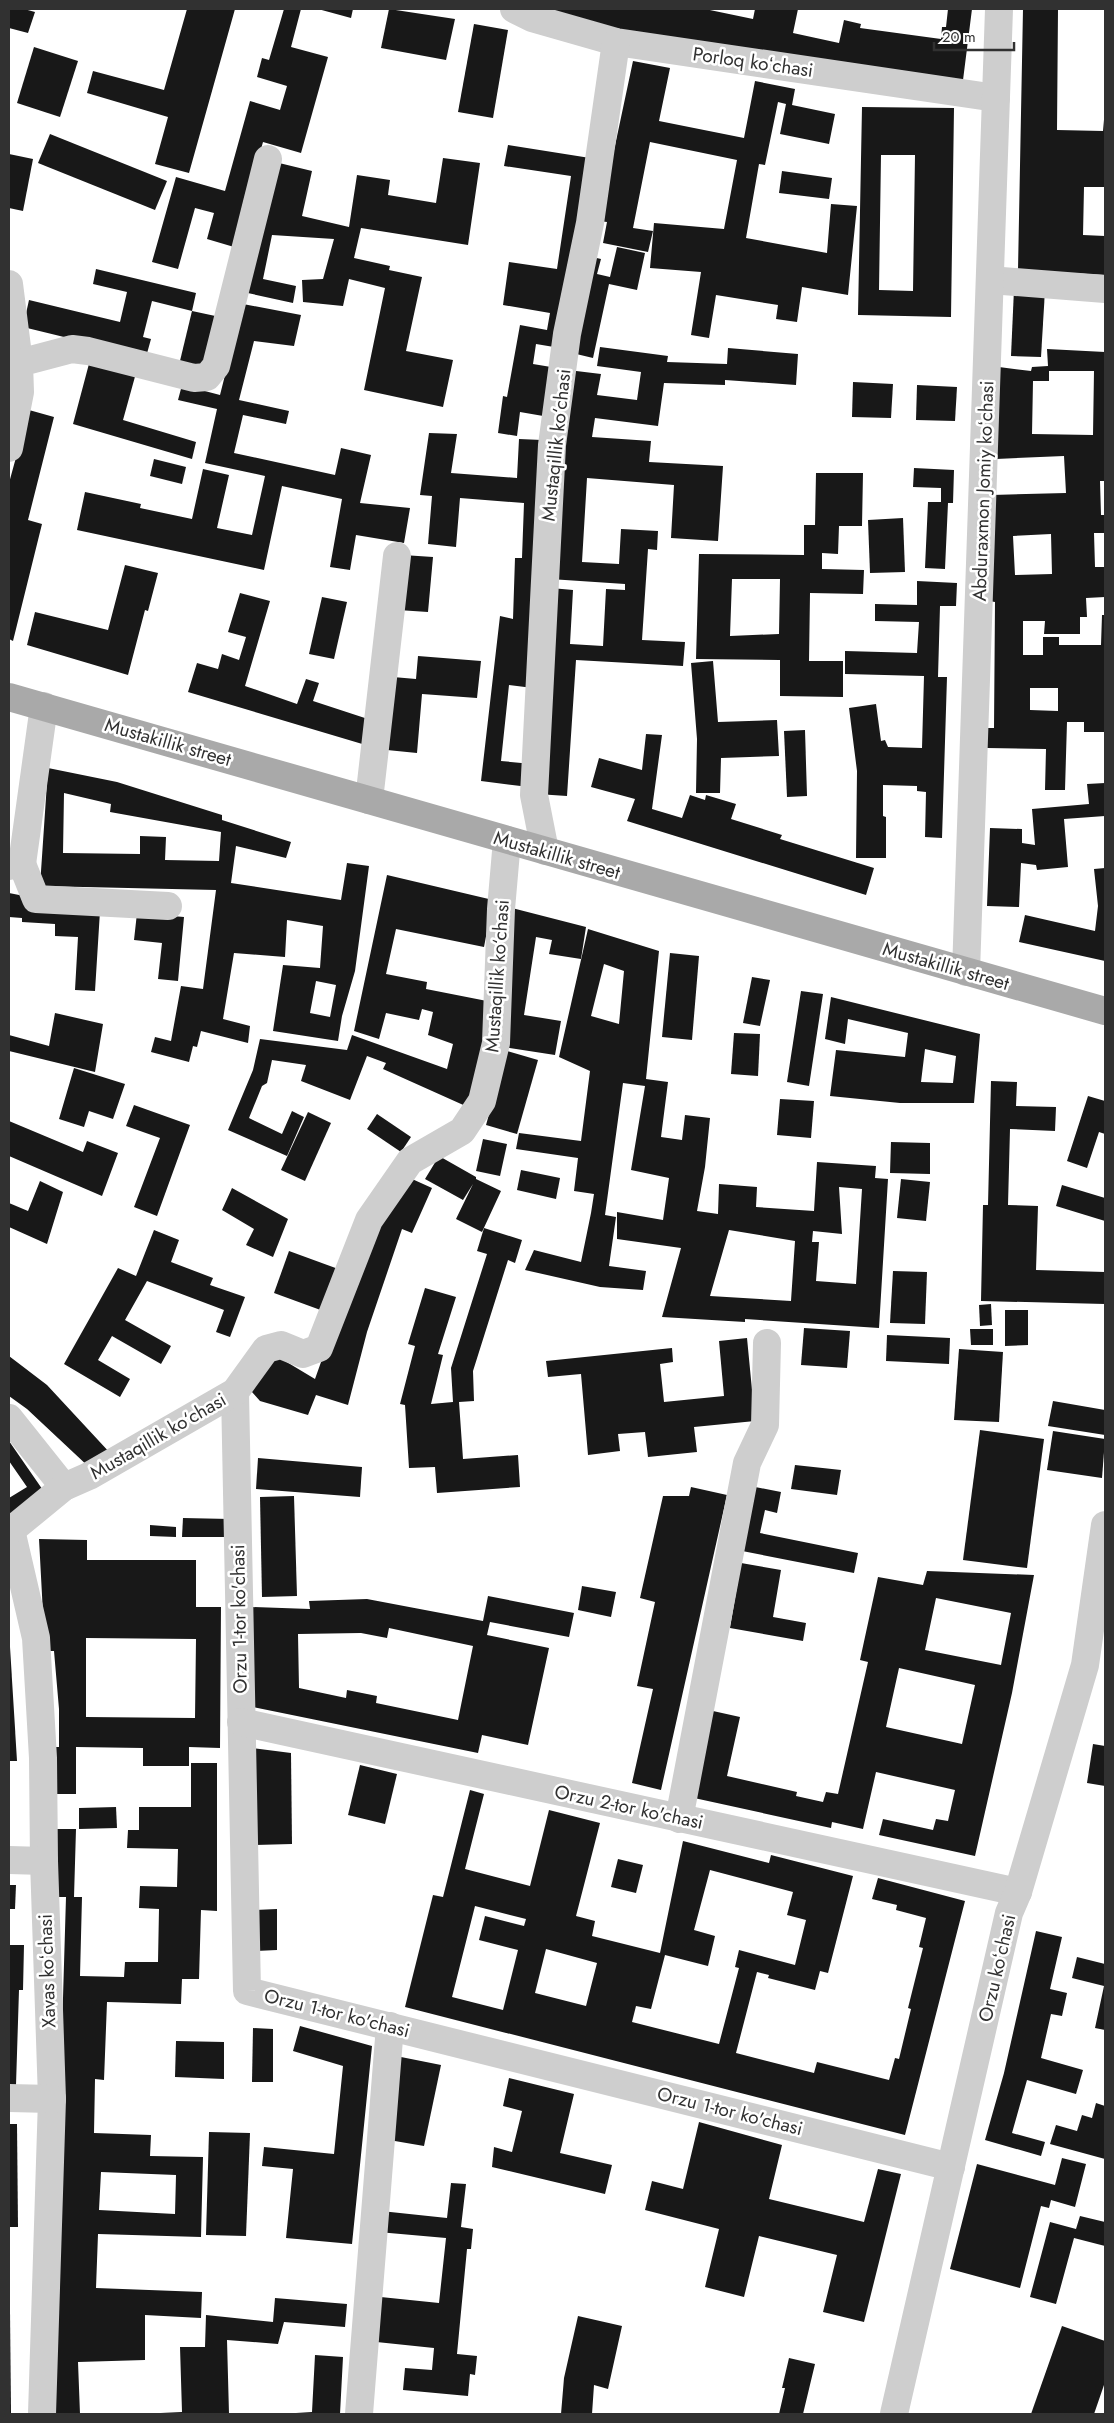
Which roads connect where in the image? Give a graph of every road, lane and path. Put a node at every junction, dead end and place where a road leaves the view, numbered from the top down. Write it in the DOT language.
graph roads {
  1 [pos="514,9"];
  2 [pos="999,9"];
  3 [pos="616,42"];
  4 [pos="996,98"];
  5 [pos="268,159"];
  6 [pos="990,280"];
  7 [pos="9,284"];
  8 [pos="1105,289"];
  9 [pos="19,363"];
  10 [pos="9,448"];
  11 [pos="397,556"];
  12 [pos="9,697"];
  13 [pos="44,706"];
  14 [pos="369,800"];
  15 [pos="507,840"];
  16 [pos="545,851"];
  17 [pos="15,865"];
  18 [pos="168,906"];
  19 [pos="966,972"];
  20 [pos="1105,1010"];
  21 [pos="767,1342"];
  22 [pos="235,1392"];
  23 [pos="9,1418"];
  24 [pos="64,1487"];
  25 [pos="1105,1525"];
  26 [pos="10,1531"];
  27 [pos="1095,1667"];
  28 [pos="241,1722"];
  29 [pos="680,1818"];
  30 [pos="9,1860"];
  31 [pos="44,1861"];
  32 [pos="1018,1892"];
  33 [pos="390,2026"];
  34 [pos="9,2098"];
  35 [pos="52,2099"];
  36 [pos="951,2167"];
  37 [pos="42,2414"];
  38 [pos="359,2414"];
  39 [pos="894,2414"];
  1 -- 3 [label="street, Porloq koʻchasi"];
  2 -- 4 [label="street, Abduraxmon Jomiy koʻchasi"];
  3 -- 4 [label="street, Porloq koʻchasi"];
  3 -- 16 [label="street, Mustaqillik ko‘chasi"];
  4 -- 6 [label="street, Abduraxmon Jomiy koʻchasi"];
  5 -- 9 [label="street"];
  6 -- 8 [label="street"];
  6 -- 19 [label="street, Abduraxmon Jomiy koʻchasi"];
  7 -- 9 [label="street"];
  9 -- 10 [label="street"];
  11 -- 14 [label="street"];
  12 -- 13 [label="main road, Mustakillik street"];
  13 -- 14 [label="main road, Mustakillik street"];
  13 -- 17 [label="street"];
  14 -- 15 [label="main road, Mustakillik street"];
  15 -- 16 [label="main road, Mustakillik street"];
  15 -- 22 [label="street, Mustaqillik ko‘chasi"];
  16 -- 19 [label="main road, Mustakillik street"];
  17 -- 18 [label="street"];
  19 -- 20 [label="main road, Mustakillik street"];
  21 -- 29 [label="street"];
  22 -- 24 [label="street, Mustaqillik ko‘chasi"];
  22 -- 28 [label="street, Orzu 1-tor ko'chasi"];
  23 -- 24 [label="street"];
  24 -- 26 [label="street, Mustaqillik ko‘chasi"];
  25 -- 27 [label="street, Orzu koʻchasi"];
  26 -- 31 [label="street, Xavas koʻchasi"];
  27 -- 32 [label="street, Orzu koʻchasi"];
  28 -- 29 [label="street, Orzu 2-tor ko'chasi"];
  28 -- 33 [label="street, Orzu 1-tor ko'chasi"];
  29 -- 32 [label="street, Orzu 2-tor ko'chasi"];
  30 -- 31 [label="street"];
  31 -- 35 [label="street, Xavas koʻchasi"];
  32 -- 36 [label="street, Orzu koʻchasi"];
  33 -- 36 [label="street, Orzu 1-tor ko'chasi"];
  33 -- 38 [label="street"];
  34 -- 35 [label="street"];
  35 -- 37 [label="street, Xavas koʻchasi"];
  36 -- 39 [label="street, Orzu koʻchasi"];
}
